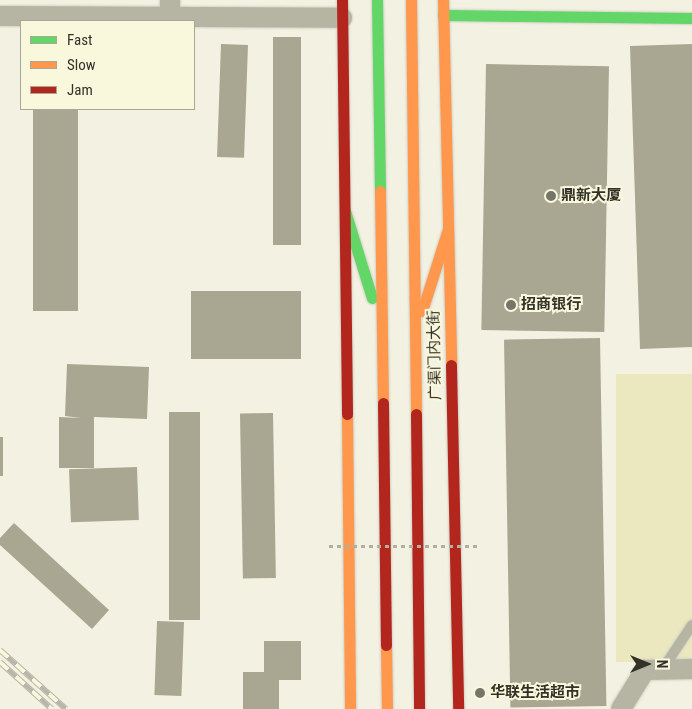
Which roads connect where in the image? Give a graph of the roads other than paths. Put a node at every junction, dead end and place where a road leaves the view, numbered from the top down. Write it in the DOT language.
graph roads {
  1 [pos="377,0"];
  2 [pos="411,0"];
  3 [pos="443,0"];
  4 [pos="342,9"];
  5 [pos="170,10"];
  6 [pos="443,15"];
  7 [pos="0,16"];
  8 [pos="692,18"];
  9 [pos="345,211"];
  10 [pos="448,229"];
  11 [pos="380,324"];
  12 [pos="415,336"];
  13 [pos="692,625"];
  14 [pos="692,669"];
  15 [pos="662,670"];
  16 [pos="350,709"];
  17 [pos="387,709"];
  18 [pos="419,709"];
  19 [pos="458,709"];
  20 [pos="621,709"];
  1 -- 11 [label="main road"];
  2 -- 12 [label="main road, 广渠门内大街"];
  3 -- 6 [label="main road, 广渠门内大街"];
  4 -- 5 [label="street"];
  4 -- 9 [label="main road"];
  5 -- 7 [label="street"];
  6 -- 8 [label="main road"];
  6 -- 10 [label="main road, 广渠门内大街"];
  9 -- 11 [label="main road"];
  9 -- 16 [label="main road"];
  10 -- 12 [label="main road"];
  10 -- 19 [label="main road, 广渠门内大街"];
  11 -- 17 [label="main road"];
  12 -- 18 [label="main road, 广渠门内大街"];
  13 -- 15 [label="lane"];
  14 -- 15 [label="street"];
  15 -- 20 [label="street"];
}
